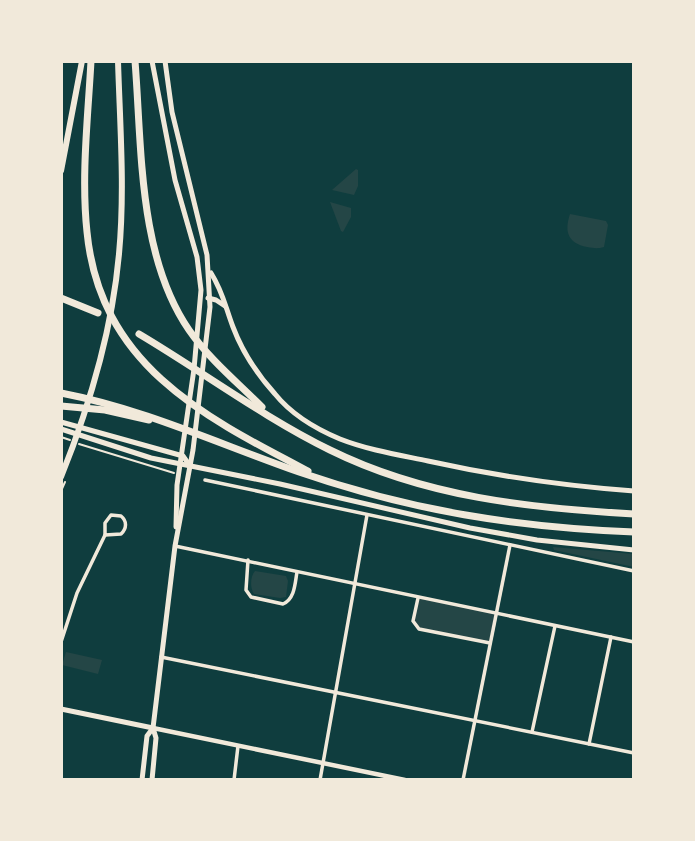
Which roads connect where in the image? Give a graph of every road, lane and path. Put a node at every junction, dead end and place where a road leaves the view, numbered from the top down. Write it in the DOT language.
graph roads {
  1 [pos="82,61"];
  2 [pos="91,61"];
  3 [pos="118,61"];
  4 [pos="135,61"];
  5 [pos="152,61"];
  6 [pos="165,61"];
  7 [pos="61,171"];
  8 [pos="209,270"];
  9 [pos="61,298"];
  10 [pos="201,298"];
  11 [pos="210,299"];
  12 [pos="225,306"];
  13 [pos="98,313"];
  14 [pos="139,334"];
  15 [pos="61,393"];
  16 [pos="61,406"];
  17 [pos="270,415"];
  18 [pos="61,422"];
  19 [pos="61,429"];
  20 [pos="203,435"];
  21 [pos="61,437"];
  22 [pos="183,456"];
  23 [pos="181,464"];
  24 [pos="190,466"];
  25 [pos="173,472"];
  26 [pos="61,477"];
  27 [pos="205,480"];
  28 [pos="328,481"];
  29 [pos="634,491"];
  30 [pos="634,514"];
  31 [pos="367,515"];
  32 [pos="634,531"];
  33 [pos="105,535"];
  34 [pos="510,545"];
  35 [pos="175,546"];
  36 [pos="634,550"];
  37 [pos="248,560"];
  38 [pos="634,570"];
  39 [pos="298,571"];
  40 [pos="356,584"];
  41 [pos="418,598"];
  42 [pos="496,614"];
  43 [pos="555,626"];
  44 [pos="611,637"];
  45 [pos="61,642"];
  46 [pos="634,642"];
  47 [pos="490,643"];
  48 [pos="161,657"];
  49 [pos="336,692"];
  50 [pos="61,709"];
  51 [pos="475,721"];
  52 [pos="153,728"];
  53 [pos="532,732"];
  54 [pos="589,744"];
  55 [pos="238,746"];
  56 [pos="634,753"];
  57 [pos="323,763"];
  58 [pos="142,780"];
  59 [pos="152,780"];
  60 [pos="234,780"];
  61 [pos="320,780"];
  62 [pos="405,780"];
  63 [pos="463,780"];
  1 -- 7 [label="highway"];
  2 -- 28 [label="highway"];
  3 -- 26 [label="highway"];
  4 -- 17 [label="highway"];
  5 -- 10 [label="main road"];
  6 -- 8 [label="main road"];
  8 -- 11 [label="main road"];
  8 -- 12 [label="main road"];
  9 -- 13 [label="highway"];
  10 -- 11 [label="main road"];
  10 -- 22 [label="main road"];
  11 -- 12 [label="main road"];
  11 -- 24 [label="main road"];
  12 -- 29 [label="main road"];
  14 -- 17 [label="highway"];
  15 -- 20 [label="highway"];
  16 -- 20 [label="highway"];
  17 -- 30 [label="highway"];
  18 -- 22 [label="main road"];
  19 -- 23 [label="main road"];
  20 -- 28 [label="highway"];
  21 -- 25 [label="path"];
  22 -- 23 [label="main road"];
  22 -- 24 [label="main road"];
  23 -- 24 [label="main road"];
  23 -- 35 [label="main road"];
  24 -- 35 [label="main road"];
  24 -- 36 [label="main road"];
  27 -- 31 [label="street"];
  28 -- 32 [label="highway"];
  31 -- 34 [label="street"];
  31 -- 40 [label="street"];
  33 -- 33 [label="street"];
  33 -- 45 [label="street"];
  34 -- 38 [label="street"];
  34 -- 42 [label="street"];
  35 -- 37 [label="street"];
  35 -- 48 [label="main road"];
  37 -- 39 [label="street"];
  37 -- 39 [label="street"];
  39 -- 40 [label="street"];
  40 -- 41 [label="street"];
  40 -- 49 [label="street"];
  41 -- 42 [label="street"];
  41 -- 47 [label="street"];
  42 -- 43 [label="street"];
  42 -- 47 [label="street"];
  43 -- 44 [label="street"];
  43 -- 53 [label="street"];
  44 -- 46 [label="street"];
  44 -- 54 [label="street"];
  47 -- 51 [label="street"];
  48 -- 49 [label="street"];
  48 -- 52 [label="main road"];
  49 -- 51 [label="street"];
  49 -- 57 [label="street"];
  50 -- 52 [label="main road"];
  51 -- 53 [label="street"];
  51 -- 63 [label="street"];
  52 -- 55 [label="street"];
  52 -- 58 [label="main road"];
  52 -- 59 [label="main road"];
  53 -- 54 [label="street"];
  54 -- 56 [label="street"];
  55 -- 57 [label="street"];
  55 -- 60 [label="street"];
  57 -- 61 [label="street"];
  57 -- 62 [label="street"];
}
